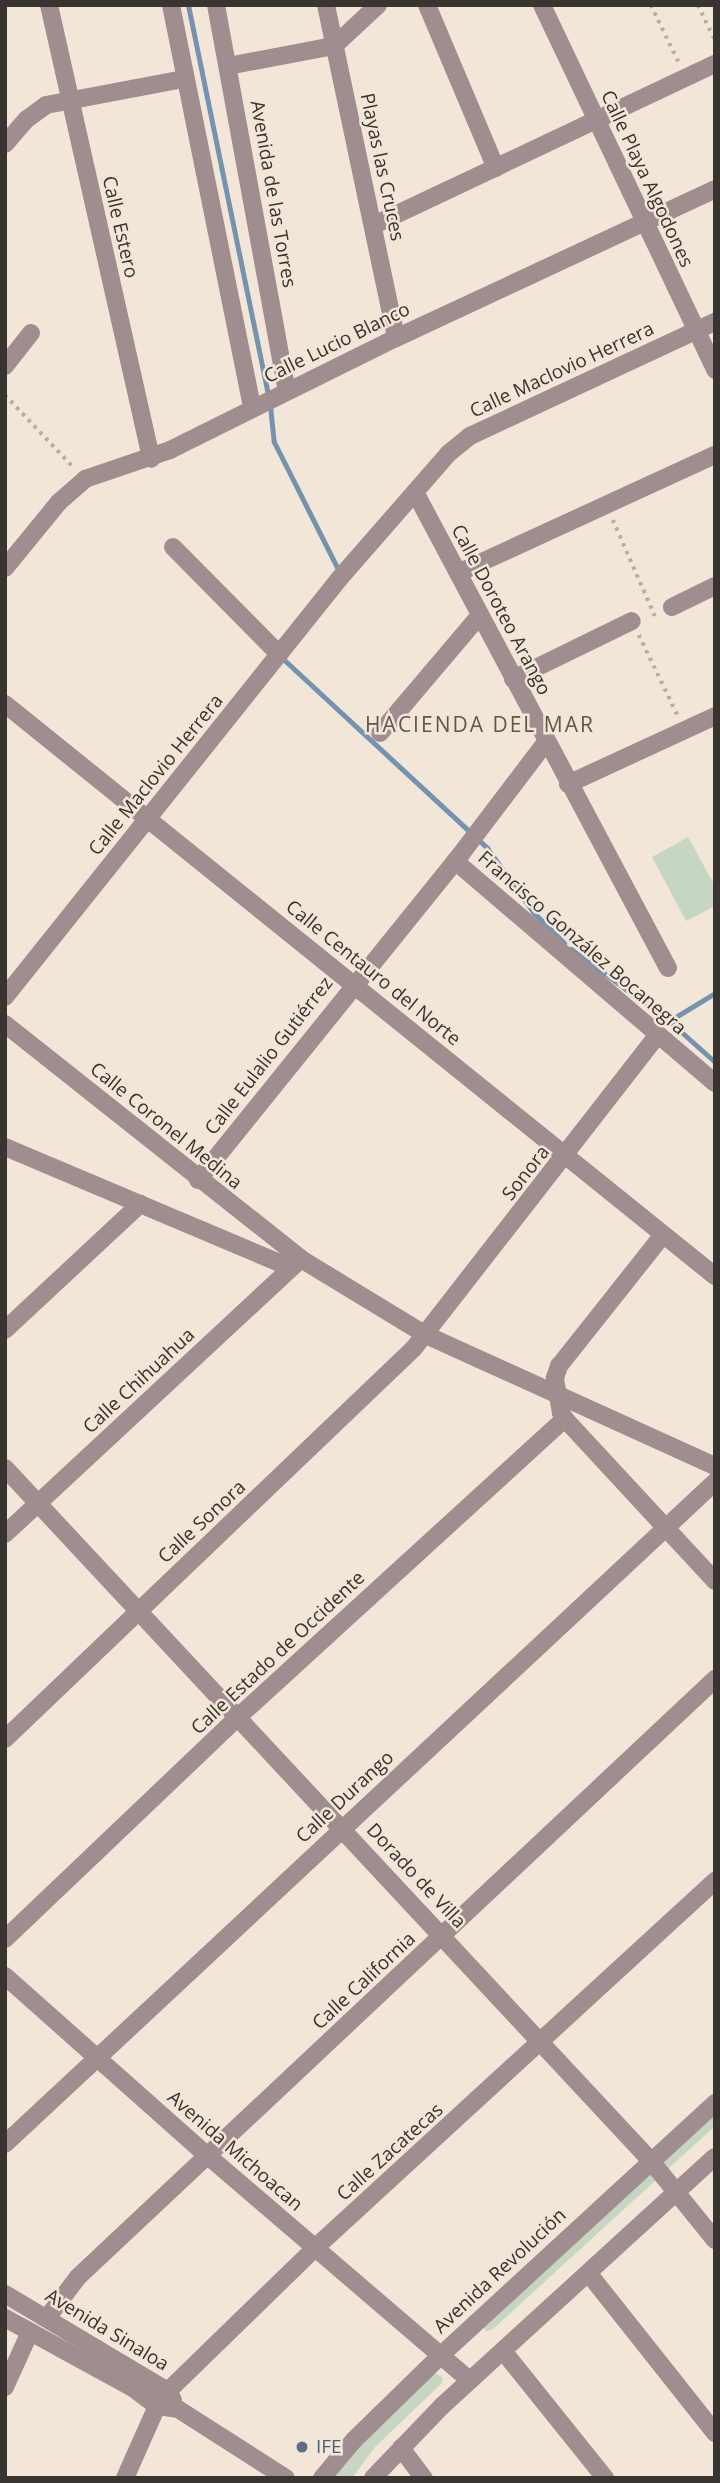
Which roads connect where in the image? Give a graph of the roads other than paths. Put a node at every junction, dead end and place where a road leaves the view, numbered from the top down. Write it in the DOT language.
graph roads {
  1 [pos="48,5"];
  2 [pos="171,5"];
  3 [pos="216,5"];
  4 [pos="326,5"];
  5 [pos="378,5"];
  6 [pos="427,5"];
  7 [pos="542,5"];
  8 [pos="334,46"];
  9 [pos="715,64"];
  10 [pos="228,66"];
  11 [pos="184,79"];
  12 [pos="68,99"];
  13 [pos="596,120"];
  14 [pos="5,144"];
  15 [pos="496,168"];
  16 [pos="715,189"];
  17 [pos="645,223"];
  18 [pos="374,225"];
  19 [pos="715,322"];
  20 [pos="697,330"];
  21 [pos="31,332"];
  22 [pos="396,338"];
  23 [pos="5,366"];
  24 [pos="715,370"];
  25 [pos="287,390"];
  26 [pos="252,407"];
  27 [pos="715,455"];
  28 [pos="151,459"];
  29 [pos="415,492"];
  30 [pos="173,547"];
  31 [pos="5,568"];
  32 [pos="458,573"];
  33 [pos="715,586"];
  34 [pos="672,607"];
  35 [pos="480,615"];
  36 [pos="632,621"];
  37 [pos="279,654"];
  38 [pos="513,679"];
  39 [pos="5,704"];
  40 [pos="715,716"];
  41 [pos="380,733"];
  42 [pos="546,742"];
  43 [pos="568,784"];
  44 [pos="148,818"];
  45 [pos="458,857"];
  46 [pos="668,968"];
  47 [pos="353,984"];
  48 [pos="5,997"];
  49 [pos="5,1024"];
  50 [pos="657,1036"];
  51 [pos="715,1083"];
  52 [pos="5,1147"];
  53 [pos="566,1154"];
  54 [pos="198,1180"];
  55 [pos="140,1204"];
  56 [pos="663,1235"];
  57 [pos="296,1264"];
  58 [pos="715,1276"];
  59 [pos="5,1330"];
  60 [pos="426,1335"];
  61 [pos="557,1395"];
  62 [pos="565,1419"];
  63 [pos="715,1466"];
  64 [pos="5,1468"];
  65 [pos="715,1482"];
  66 [pos="37,1503"];
  67 [pos="666,1528"];
  68 [pos="5,1534"];
  69 [pos="715,1581"];
  70 [pos="138,1612"];
  71 [pos="715,1679"];
  72 [pos="237,1718"];
  73 [pos="5,1739"];
  74 [pos="341,1828"];
  75 [pos="715,1881"];
  76 [pos="443,1936"];
  77 [pos="5,1939"];
  78 [pos="5,1976"];
  79 [pos="541,2043"];
  80 [pos="97,2058"];
  81 [pos="715,2103"];
  82 [pos="5,2144"];
  83 [pos="208,2156"];
  84 [pos="715,2157"];
  85 [pos="651,2161"];
  86 [pos="677,2192"];
  87 [pos="715,2240"];
  88 [pos="315,2248"];
  89 [pos="589,2274"];
  90 [pos="5,2294"];
  91 [pos="5,2318"];
  92 [pos="47,2319"];
  93 [pos="30,2332"];
  94 [pos="503,2351"];
  95 [pos="440,2356"];
  96 [pos="469,2380"];
  97 [pos="5,2387"];
  98 [pos="162,2398"];
  99 [pos="715,2432"];
  100 [pos="401,2448"];
  101 [pos="125,2478"];
  102 [pos="286,2478"];
  103 [pos="322,2478"];
  104 [pos="373,2478"];
  105 [pos="424,2478"];
  106 [pos="605,2478"];
  1 -- 12 [label="street, Calle Estero"];
  2 -- 11 [label="street"];
  3 -- 10 [label="street, Avenida de las Torres"];
  4 -- 8 [label="street, Playas las Cruces"];
  5 -- 8 [label="street"];
  6 -- 15 [label="street"];
  7 -- 13 [label="street, Calle Playa Algodones"];
  8 -- 10 [label="street"];
  8 -- 18 [label="street, Playas las Cruces"];
  9 -- 13 [label="street"];
  10 -- 25 [label="street, Avenida de las Torres"];
  11 -- 12 [label="street"];
  11 -- 26 [label="street"];
  12 -- 14 [label="street"];
  12 -- 28 [label="street, Calle Estero"];
  13 -- 15 [label="street"];
  13 -- 17 [label="street, Calle Playa Algodones"];
  15 -- 18 [label="street"];
  16 -- 17 [label="street, Calle Lucio Blanco"];
  17 -- 20 [label="street, Calle Playa Algodones"];
  17 -- 22 [label="street, Calle Lucio Blanco"];
  18 -- 22 [label="street, Playas las Cruces"];
  19 -- 20 [label="street, Calle Maclovio Herrera"];
  20 -- 24 [label="street, Calle Playa Algodones"];
  20 -- 29 [label="street, Calle Maclovio Herrera"];
  21 -- 23 [label="street"];
  22 -- 25 [label="street, Calle Lucio Blanco"];
  25 -- 26 [label="street, Calle Lucio Blanco"];
  26 -- 28 [label="street, Calle Lucio Blanco"];
  27 -- 32 [label="street"];
  28 -- 31 [label="street, Calle Lucio Blanco"];
  29 -- 32 [label="street, Calle Doroteo Arango"];
  29 -- 37 [label="street, Calle Maclovio Herrera"];
  30 -- 37 [label="street"];
  32 -- 35 [label="street, Calle Doroteo Arango"];
  33 -- 34 [label="street"];
  35 -- 38 [label="street, Calle Doroteo Arango"];
  35 -- 41 [label="street"];
  36 -- 38 [label="street"];
  37 -- 44 [label="street, Calle Maclovio Herrera"];
  38 -- 42 [label="street, Calle Doroteo Arango"];
  39 -- 44 [label="street, Calle Centauro del Norte"];
  40 -- 43 [label="street"];
  42 -- 43 [label="street, Calle Doroteo Arango"];
  42 -- 45 [label="street, Calle Eulalio Gutiérrez"];
  43 -- 46 [label="street, Calle Doroteo Arango"];
  44 -- 47 [label="street, Calle Centauro del Norte"];
  44 -- 48 [label="street, Calle Maclovio Herrera"];
  45 -- 47 [label="street, Calle Eulalio Gutiérrez"];
  45 -- 50 [label="street, Francisco González Bocanegra"];
  47 -- 53 [label="street, Calle Centauro del Norte"];
  47 -- 54 [label="street, Calle Eulalio Gutiérrez"];
  49 -- 54 [label="street, Calle Coronel Medina"];
  50 -- 51 [label="street, Francisco González Bocanegra"];
  50 -- 53 [label="street, Sonora"];
  52 -- 55 [label="street"];
  53 -- 56 [label="street, Calle Centauro del Norte"];
  53 -- 60 [label="street, Sonora"];
  54 -- 57 [label="street, Calle Coronel Medina"];
  55 -- 57 [label="street"];
  55 -- 59 [label="street"];
  56 -- 58 [label="street, Calle Centauro del Norte"];
  56 -- 61 [label="street"];
  57 -- 60 [label="street"];
  57 -- 66 [label="street, Calle Chihuahua"];
  60 -- 61 [label="street"];
  60 -- 70 [label="street, Calle Sonora"];
  61 -- 62 [label="street"];
  61 -- 63 [label="street"];
  62 -- 67 [label="street"];
  62 -- 72 [label="street, Calle Estado de Occidente"];
  64 -- 66 [label="street, Dorado de Villa"];
  65 -- 67 [label="street, Calle Durango"];
  66 -- 68 [label="street, Calle Chihuahua"];
  66 -- 70 [label="street, Dorado de Villa"];
  67 -- 69 [label="street"];
  67 -- 74 [label="street, Calle Durango"];
  70 -- 72 [label="street, Dorado de Villa"];
  70 -- 73 [label="street, Calle Sonora"];
  71 -- 76 [label="street, Calle California"];
  72 -- 74 [label="street, Dorado de Villa"];
  72 -- 77 [label="street, Calle Estado de Occidente"];
  74 -- 76 [label="street, Dorado de Villa"];
  74 -- 80 [label="street, Calle Durango"];
  75 -- 79 [label="street, Calle Zacatecas"];
  76 -- 79 [label="street, Dorado de Villa"];
  76 -- 83 [label="street, Calle California"];
  78 -- 80 [label="street, Avenida Michoacan"];
  79 -- 85 [label="street, Dorado de Villa"];
  79 -- 88 [label="street, Calle Zacatecas"];
  80 -- 82 [label="street, Calle Durango"];
  80 -- 83 [label="street, Avenida Michoacan"];
  81 -- 85 [label="street, Avenida Revolución"];
  83 -- 88 [label="street, Avenida Michoacan"];
  83 -- 92 [label="street, Calle California"];
  84 -- 86 [label="street"];
  85 -- 86 [label="street, Dorado de Villa"];
  85 -- 95 [label="street, Avenida Revolución"];
  86 -- 87 [label="street, Dorado de Villa"];
  86 -- 89 [label="street"];
  88 -- 95 [label="street, Avenida Michoacan"];
  88 -- 98 [label="street, Calle Zacatecas"];
  89 -- 94 [label="street"];
  89 -- 99 [label="street"];
  90 -- 92 [label="street, Avenida Sinaloa"];
  91 -- 93 [label="street, Avenida Sinaloa"];
  92 -- 98 [label="street, Avenida Sinaloa"];
  93 -- 97 [label="street"];
  93 -- 98 [label="street, Avenida Sinaloa"];
  94 -- 96 [label="street"];
  94 -- 106 [label="street"];
  95 -- 96 [label="street, Avenida Michoacan"];
  95 -- 103 [label="street, Avenida Revolución"];
  96 -- 100 [label="street"];
  98 -- 101 [label="street, Calle Zacatecas"];
  98 -- 102 [label="street, Avenida Sinaloa"];
  100 -- 104 [label="street"];
  100 -- 105 [label="street"];
}
